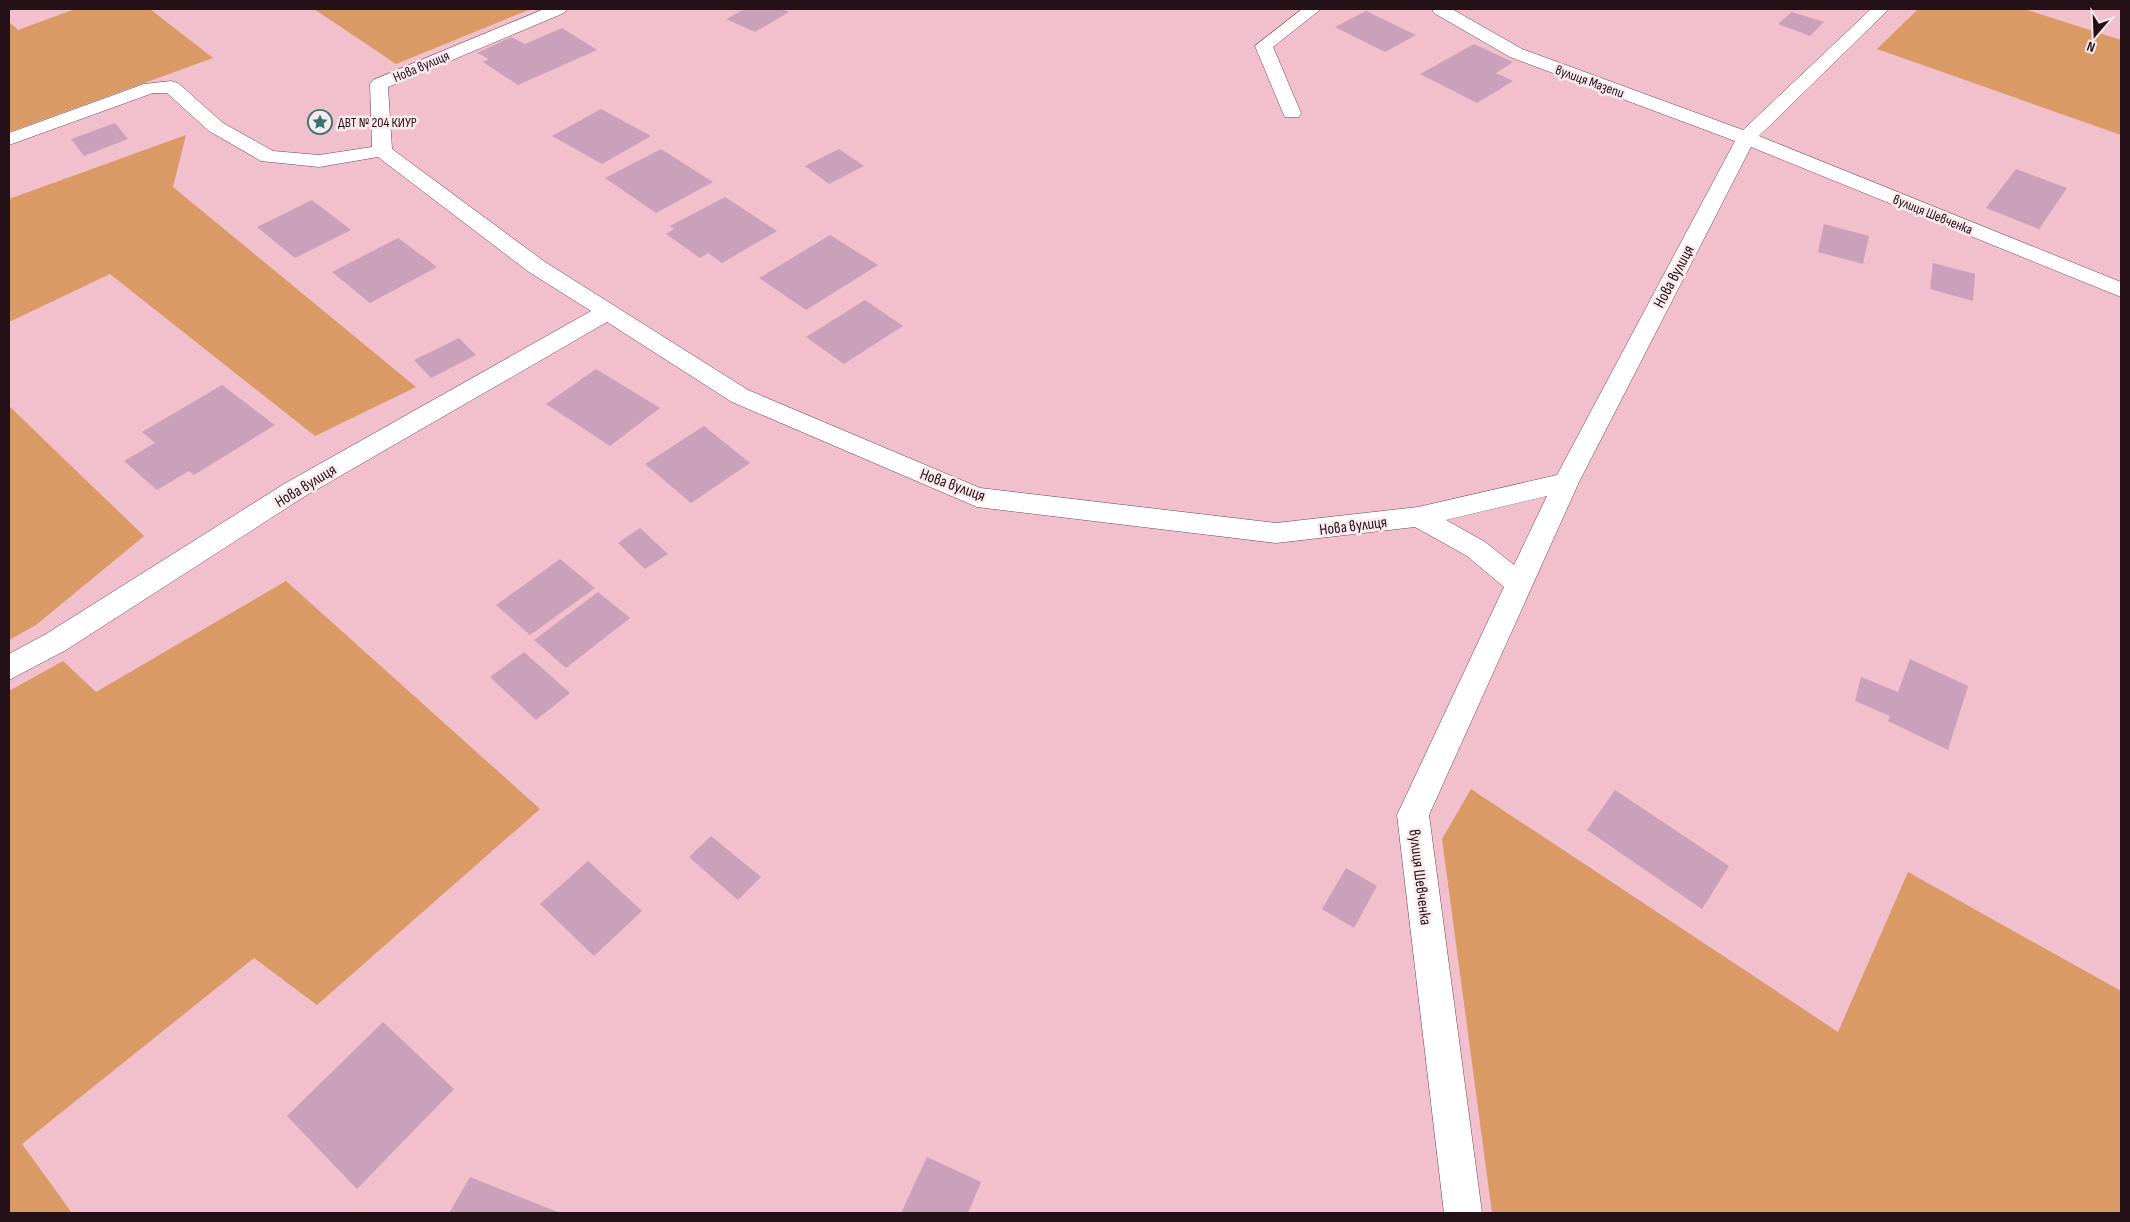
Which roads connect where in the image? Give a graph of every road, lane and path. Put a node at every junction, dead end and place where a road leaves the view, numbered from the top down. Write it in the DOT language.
graph roads {
  1 [pos="558,9"];
  2 [pos="1312,9"];
  3 [pos="1440,9"];
  4 [pos="1881,9"];
  5 [pos="1292,112"];
  6 [pos="1746,138"];
  7 [pos="9,140"];
  8 [pos="382,151"];
  9 [pos="2121,290"];
  10 [pos="607,312"];
  11 [pos="1566,482"];
  12 [pos="1418,517"];
  13 [pos="1519,584"];
  14 [pos="9,668"];
  15 [pos="1463,1213"];
  1 -- 8 [label="street, Нова вулиця"];
  2 -- 5 [label="street"];
  3 -- 6 [label="street, вулиця Мазепи"];
  4 -- 6 [label="street, Нова вулиця"];
  6 -- 9 [label="street, вулиця Шевченка"];
  6 -- 11 [label="street, Нова вулиця"];
  7 -- 8 [label="street"];
  8 -- 10 [label="street, Нова вулиця"];
  10 -- 12 [label="street, Нова вулиця"];
  10 -- 14 [label="street, Нова вулиця"];
  11 -- 12 [label="street, Нова вулиця"];
  11 -- 13 [label="street, вулиця Шевченка"];
  12 -- 13 [label="street"];
  13 -- 15 [label="street, вулиця Шевченка"];
}
